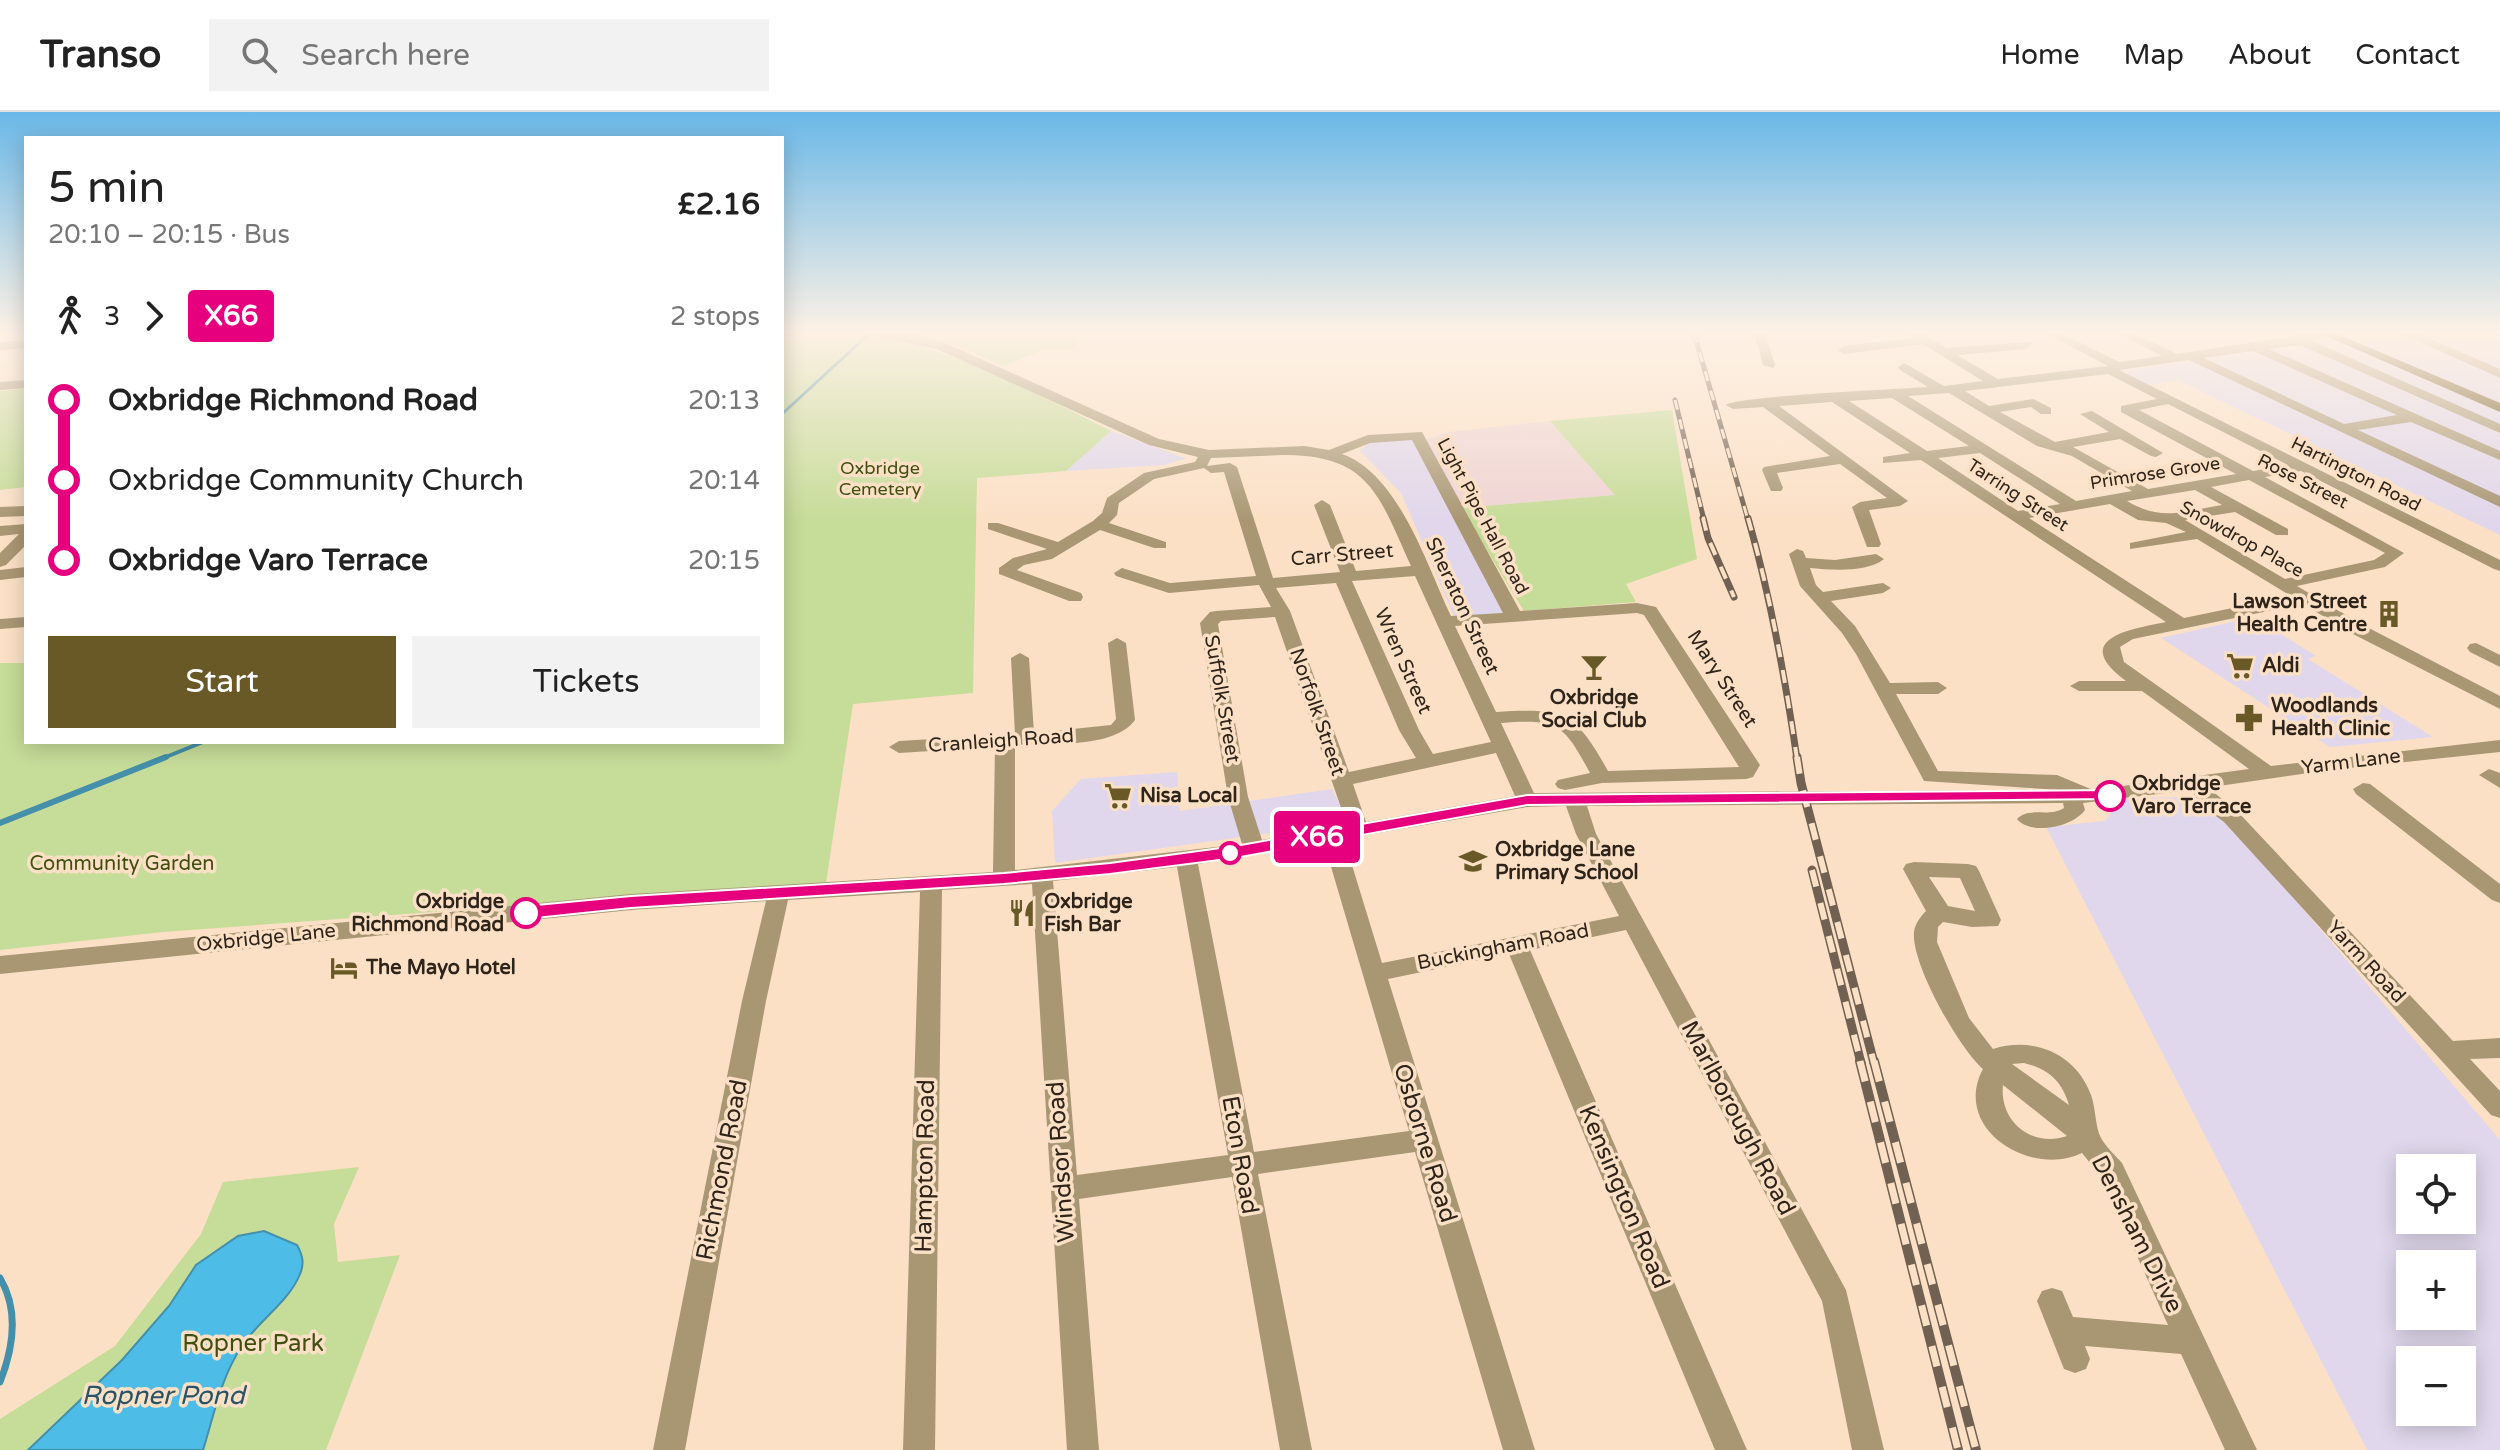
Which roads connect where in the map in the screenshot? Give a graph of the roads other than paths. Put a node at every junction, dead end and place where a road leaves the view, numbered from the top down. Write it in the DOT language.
graph roads {
  1 [pos="1051,395"];
  2 [pos="1857,395"];
  3 [pos="1898,395"];
  4 [pos="1958,395"];
  5 [pos="2161,395"];
  6 [pos="2269,395"];
  7 [pos="2364,395"];
  8 [pos="2423,395"];
  9 [pos="2468,395"];
  10 [pos="1834,397"];
  11 [pos="2169,400"];
  12 [pos="1765,402"];
  13 [pos="1733,405"];
  14 [pos="2494,407"];
  15 [pos="1986,410"];
  16 [pos="2046,411"];
  17 [pos="2458,411"];
  18 [pos="2087,414"];
  19 [pos="2413,417"];
  20 [pos="2342,428"];
  21 [pos="2500,429"];
  22 [pos="2123,434"];
  23 [pos="2057,447"];
  24 [pos="1982,449"];
  25 [pos="2156,453"];
  26 [pos="1331,454"];
  27 [pos="1922,456"];
  28 [pos="2500,456"];
  29 [pos="1842,459"];
  30 [pos="1888,460"];
  31 [pos="1209,462"];
  32 [pos="2301,467"];
  33 [pos="2250,476"];
  34 [pos="2199,486"];
  35 [pos="1776,488"];
  36 [pos="2500,488"];
  37 [pos="2479,492"];
  38 [pos="2147,494"];
  39 [pos="2114,500"];
  40 [pos="2500,502"];
  41 [pos="1322,505"];
  42 [pos="2074,506"];
  43 [pos="2237,507"];
  44 [pos="24,511"];
  45 [pos="0,512"];
  46 [pos="2014,516"];
  47 [pos="2176,522"];
  48 [pos="1098,524"];
  49 [pos="993,526"];
  50 [pos="24,529"];
  51 [pos="0,531"];
  52 [pos="2282,532"];
  53 [pos="2200,534"];
  54 [pos="24,538"];
  55 [pos="1160,545"];
  56 [pos="2136,546"];
  57 [pos="1060,548"];
  58 [pos="0,562"];
  59 [pos="2500,566"];
  60 [pos="1422,570"];
  61 [pos="24,572"];
  62 [pos="1122,573"];
  63 [pos="0,575"];
  64 [pos="1346,577"];
  65 [pos="2283,584"];
  66 [pos="1883,588"];
  67 [pos="1271,592"];
  68 [pos="1075,597"];
  69 [pos="1819,598"];
  70 [pos="2307,598"];
  71 [pos="1514,617"];
  72 [pos="24,622"];
  73 [pos="1445,622"];
  74 [pos="0,624"];
  75 [pos="2181,624"];
  76 [pos="2500,642"];
  77 [pos="1117,643"];
  78 [pos="1020,658"];
  79 [pos="2500,662"];
  80 [pos="2079,686"];
  81 [pos="2144,686"];
  82 [pos="1938,688"];
  83 [pos="1885,689"];
  84 [pos="2500,703"];
  85 [pos="1489,718"];
  86 [pos="1015,740"];
  87 [pos="1502,746"];
  88 [pos="2500,746"];
  89 [pos="899,747"];
  90 [pos="1427,760"];
  91 [pos="2267,773"];
  92 [pos="1602,777"];
  93 [pos="2233,778"];
  94 [pos="1340,780"];
  95 [pos="2203,783"];
  96 [pos="2363,789"];
  97 [pos="1571,791"];
  98 [pos="2148,791"];
  99 [pos="2081,797"];
  100 [pos="1527,800"];
  101 [pos="2231,817"];
  102 [pos="2027,819"];
  103 [pos="1359,830"];
  104 [pos="1332,835"];
  105 [pos="1254,849"];
  106 [pos="1186,859"];
  107 [pos="1042,875"];
  108 [pos="1004,879"];
  109 [pos="931,883"];
  110 [pos="779,892"];
  111 [pos="2500,895"];
  112 [pos="1942,912"];
  113 [pos="1631,921"];
  114 [pos="1516,944"];
  115 [pos="0,965"];
  116 [pos="1374,973"];
  117 [pos="2500,1048"];
  118 [pos="2448,1051"];
  119 [pos="1994,1066"];
  120 [pos="2500,1108"];
  121 [pos="2087,1138"];
  122 [pos="1423,1140"];
  123 [pos="1241,1165"];
  124 [pos="1063,1189"];
  125 [pos="2052,1301"];
  126 [pos="2064,1330"];
  127 [pos="2190,1341"];
  128 [pos="2075,1359"];
  129 [pos="669,1450"];
  130 [pos="919,1450"];
  131 [pos="1083,1450"];
  132 [pos="1296,1450"];
  133 [pos="1519,1450"];
  134 [pos="1731,1450"];
  135 [pos="1868,1450"];
  136 [pos="2241,1450"];
  1 -- 31 [label="street"];
  2 -- 10 [label="street"];
  3 -- 24 [label="street"];
  4 -- 15 [label="street"];
  5 -- 11 [label="street, Hartington Road"];
  6 -- 20 [label="street"];
  7 -- 19 [label="street"];
  8 -- 17 [label="street"];
  9 -- 14 [label="main road"];
  10 -- 12 [label="street"];
  10 -- 27 [label="street, Tarring Street"];
  11 -- 32 [label="street, Hartington Road"];
  11 -- 33 [label="street, Rose Street"];
  12 -- 13 [label="street"];
  12 -- 29 [label="street"];
  14 -- 17 [label="street"];
  15 -- 16 [label="street"];
  15 -- 23 [label="street"];
  17 -- 19 [label="street"];
  17 -- 21 [label="street"];
  18 -- 22 [label="street"];
  19 -- 20 [label="street"];
  19 -- 28 [label="street"];
  20 -- 37 [label="street"];
  22 -- 23 [label="street"];
  22 -- 25 [label="street"];
  23 -- 38 [label="street"];
  24 -- 27 [label="street"];
  24 -- 42 [label="street"];
  26 -- 31 [label="street"];
  26 -- 60 [label="street, Sheraton Street"];
  26 -- 71 [label="street, Light Pipe Hall Road"];
  27 -- 30 [label="street"];
  27 -- 46 [label="street, Tarring Street"];
  29 -- 35 [label="street"];
  29 -- 69 [label="street"];
  31 -- 48 [label="street"];
  31 -- 67 [label="street, Norfolk Street"];
  32 -- 33 [label="street, Primrose Grove"];
  32 -- 59 [label="street, Hartington Road"];
  33 -- 34 [label="street, Primrose Grove"];
  33 -- 65 [label="street, Rose Street"];
  34 -- 38 [label="street, Primrose Grove"];
  34 -- 43 [label="street"];
  36 -- 37 [label="street"];
  37 -- 40 [label="street"];
  38 -- 39 [label="street, Primrose Grove"];
  39 -- 42 [label="street, Primrose Grove"];
  39 -- 47 [label="street, Snowdrop Place"];
  41 -- 64 [label="street, Wren Street"];
  42 -- 46 [label="street, Primrose Grove"];
  43 -- 47 [label="street"];
  43 -- 52 [label="street"];
  44 -- 45 [label="street"];
  46 -- 75 [label="street, Tarring Street"];
  47 -- 53 [label="street, Snowdrop Place"];
  48 -- 55 [label="street"];
  48 -- 57 [label="street"];
  49 -- 57 [label="street"];
  50 -- 51 [label="street"];
  53 -- 56 [label="street"];
  53 -- 65 [label="street, Snowdrop Place"];
  54 -- 58 [label="street"];
  57 -- 68 [label="street"];
  60 -- 64 [label="street, Carr Street"];
  60 -- 73 [label="street, Sheraton Street"];
  61 -- 63 [label="street"];
  62 -- 67 [label="street"];
  64 -- 67 [label="street, Carr Street"];
  64 -- 90 [label="street, Wren Street"];
  65 -- 70 [label="street, Snowdrop Place"];
  66 -- 69 [label="street"];
  67 -- 94 [label="street, Norfolk Street"];
  67 -- 105 [label="street, Suffolk Street"];
  69 -- 83 [label="street"];
  70 -- 75 [label="street"];
  70 -- 84 [label="street, Snowdrop Place"];
  71 -- 73 [label="street"];
  71 -- 92 [label="street, Mary Street"];
  72 -- 74 [label="street"];
  73 -- 85 [label="street, Sheraton Street"];
  75 -- 81 [label="street"];
  76 -- 79 [label="street"];
  77 -- 86 [label="street, Cranleigh Road"];
  78 -- 86 [label="street"];
  80 -- 81 [label="street"];
  81 -- 91 [label="street"];
  82 -- 83 [label="street"];
  83 -- 99 [label="street"];
  85 -- 87 [label="street, Sheraton Street"];
  85 -- 92 [label="street"];
  86 -- 89 [label="street, Cranleigh Road"];
  86 -- 108 [label="street"];
  87 -- 90 [label="street"];
  87 -- 100 [label="street, Sheraton Street"];
  88 -- 91 [label="street, Yarm Lane"];
  90 -- 94 [label="street"];
  91 -- 93 [label="street, Yarm Lane"];
  92 -- 97 [label="street"];
  93 -- 95 [label="street, Yarm Lane"];
  93 -- 101 [label="street"];
  94 -- 103 [label="street, Norfolk Street"];
  95 -- 98 [label="street, Oxbridge Lane"];
  95 -- 101 [label="street, Yarm Road"];
  96 -- 111 [label="street"];
  97 -- 99 [label="street, Oxbridge Lane"];
  97 -- 100 [label="street, Oxbridge Lane"];
  97 -- 113 [label="street, Marlborough Road"];
  98 -- 99 [label="street, Oxbridge Lane"];
  98 -- 101 [label="street"];
  99 -- 102 [label="street"];
  100 -- 103 [label="street, Oxbridge Lane"];
  101 -- 118 [label="street, Yarm Road"];
  103 -- 104 [label="street, Oxbridge Lane"];
  104 -- 105 [label="street, Oxbridge Lane"];
  104 -- 116 [label="street, Osborne Road"];
  105 -- 106 [label="street, Oxbridge Lane"];
  106 -- 107 [label="street, Oxbridge Lane"];
  106 -- 123 [label="street, Eton Road"];
  107 -- 108 [label="street, Oxbridge Lane"];
  107 -- 124 [label="street, Windsor Road"];
  108 -- 109 [label="street, Oxbridge Lane"];
  109 -- 110 [label="street, Oxbridge Lane"];
  109 -- 130 [label="street, Hampton Road"];
  110 -- 115 [label="street, Oxbridge Lane"];
  110 -- 129 [label="street, Richmond Road"];
  112 -- 119 [label="street, Densham Drive"];
  113 -- 114 [label="street, Buckingham Road"];
  113 -- 135 [label="street, Marlborough Road"];
  114 -- 116 [label="street, Buckingham Road"];
  114 -- 134 [label="street, Kensington Road"];
  116 -- 122 [label="street, Osborne Road"];
  117 -- 118 [label="street"];
  118 -- 120 [label="street, Yarm Road"];
  119 -- 121 [label="street, Densham Drive"];
  119 -- 121 [label="street"];
  119 -- 121 [label="street"];
  121 -- 127 [label="street, Densham Drive"];
  122 -- 123 [label="street"];
  122 -- 133 [label="street, Osborne Road"];
  123 -- 124 [label="street"];
  123 -- 132 [label="street, Eton Road"];
  124 -- 131 [label="street, Windsor Road"];
  125 -- 126 [label="street"];
  126 -- 127 [label="street, Densham Drive"];
  126 -- 128 [label="street"];
  127 -- 136 [label="street, Densham Drive"];
}
